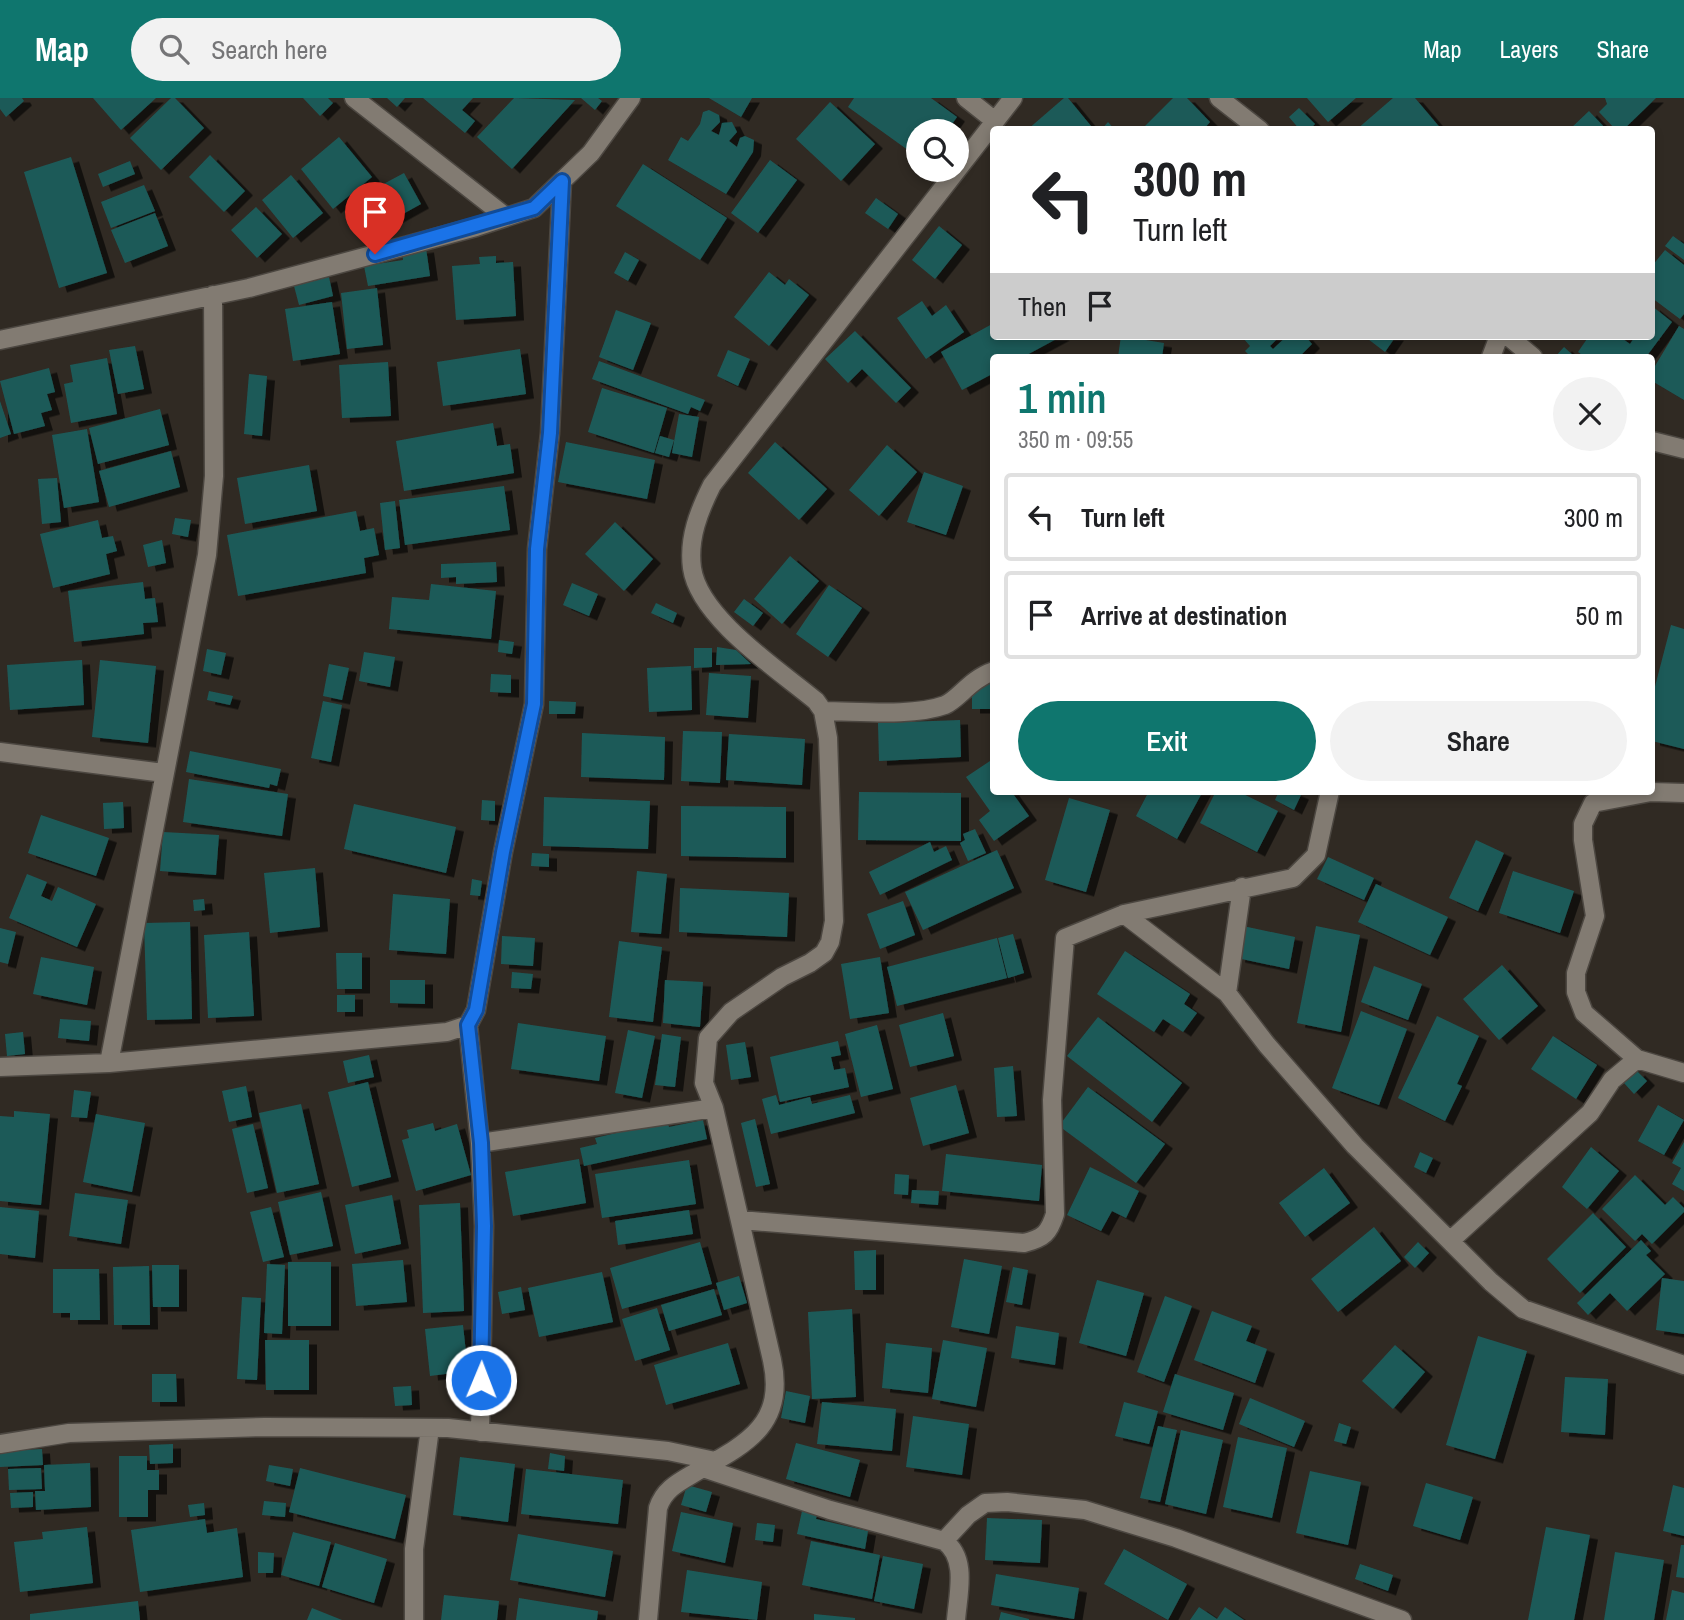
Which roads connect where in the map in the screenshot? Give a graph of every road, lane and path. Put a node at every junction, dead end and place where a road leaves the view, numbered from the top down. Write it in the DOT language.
graph roads {
  1 [pos="354,98"];
  2 [pos="631,98"];
  3 [pos="966,98"];
  4 [pos="1013,98"];
  5 [pos="1219,98"];
  6 [pos="995,121"];
  7 [pos="991,126"];
  8 [pos="1255,126"];
  9 [pos="990,127"];
  10 [pos="562,181"];
  11 [pos="506,217"];
  12 [pos="214,295"];
  13 [pos="0,340"];
  14 [pos="1513,340"];
  15 [pos="1529,354"];
  16 [pos="1655,442"];
  17 [pos="1684,449"];
  18 [pos="990,673"];
  19 [pos="823,711"];
  20 [pos="0,752"];
  21 [pos="164,773"];
  22 [pos="1655,792"];
  23 [pos="1684,793"];
  24 [pos="1329,795"];
  25 [pos="1635,795"];
  26 [pos="1242,887"];
  27 [pos="1124,915"];
  28 [pos="1227,993"];
  29 [pos="468,1025"];
  30 [pos="1637,1059"];
  31 [pos="109,1063"];
  32 [pos="0,1068"];
  33 [pos="1684,1073"];
  34 [pos="714,1108"];
  35 [pos="481,1143"];
  36 [pos="740,1220"];
  37 [pos="1450,1241"];
  38 [pos="1684,1365"];
  39 [pos="430,1428"];
  40 [pos="480,1432"];
  41 [pos="0,1444"];
  42 [pos="709,1464"];
  43 [pos="944,1541"];
  44 [pos="414,1620"];
  45 [pos="648,1620"];
  46 [pos="956,1620"];
  47 [pos="1402,1620"];
  1 -- 11 [label="street"];
  2 -- 10 [label="street"];
  3 -- 6 [label="street"];
  4 -- 6 [label="street"];
  5 -- 8 [label="street"];
  6 -- 7 [label="street"];
  9 -- 19 [label="street"];
  10 -- 11 [label="street"];
  10 -- 29 [label="street"];
  11 -- 12 [label="street"];
  12 -- 13 [label="street"];
  12 -- 21 [label="street"];
  14 -- 15 [label="street"];
  16 -- 17 [label="street"];
  18 -- 19 [label="street"];
  19 -- 34 [label="street"];
  20 -- 21 [label="street"];
  21 -- 31 [label="street"];
  22 -- 23 [label="street"];
  24 -- 26 [label="street"];
  25 -- 30 [label="street"];
  26 -- 27 [label="street"];
  26 -- 28 [label="street"];
  27 -- 28 [label="street"];
  27 -- 36 [label="street"];
  28 -- 37 [label="street"];
  29 -- 31 [label="street"];
  29 -- 35 [label="street"];
  30 -- 33 [label="street"];
  30 -- 37 [label="street"];
  31 -- 32 [label="street"];
  34 -- 35 [label="street"];
  34 -- 36 [label="street"];
  35 -- 40 [label="street"];
  36 -- 42 [label="street"];
  37 -- 38 [label="street"];
  39 -- 40 [label="street"];
  39 -- 41 [label="street"];
  39 -- 44 [label="street"];
  40 -- 42 [label="street"];
  42 -- 43 [label="street"];
  42 -- 45 [label="street"];
  43 -- 46 [label="street"];
  43 -- 47 [label="street"];
}
